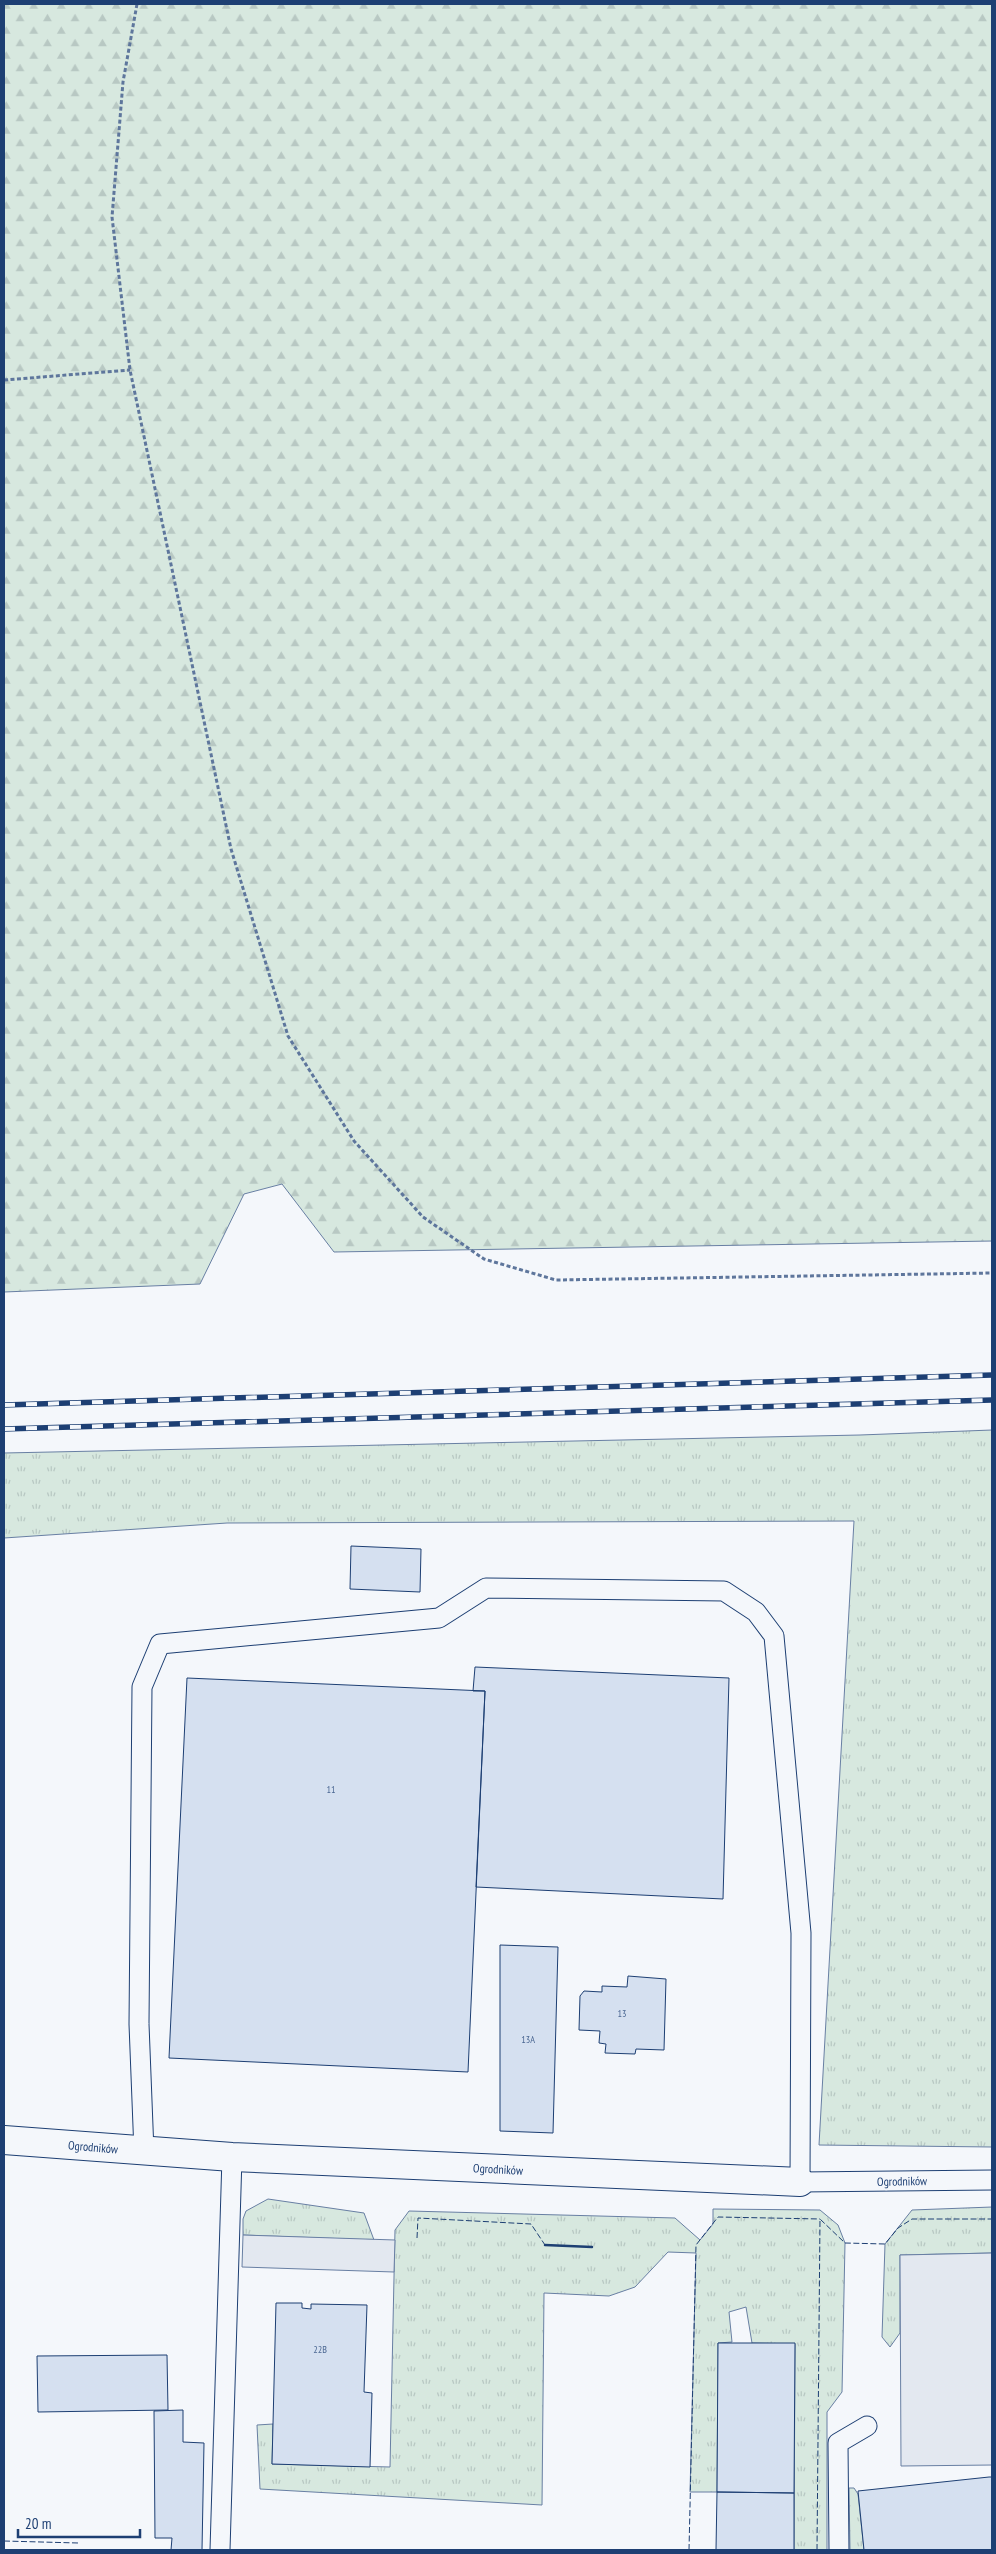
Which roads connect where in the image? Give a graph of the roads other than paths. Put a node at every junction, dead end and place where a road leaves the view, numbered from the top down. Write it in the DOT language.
graph roads {
  1 [pos="4,2140"];
  2 [pos="144,2152"];
  3 [pos="232,2157"];
  4 [pos="992,2180"];
  5 [pos="800,2182"];
  6 [pos="866,2426"];
  7 [pos="220,2550"];
  8 [pos="839,2550"];
  1 -- 2 [label="street, Ogrodników"];
  2 -- 3 [label="street, Ogrodników"];
  2 -- 5 [label="lane"];
  3 -- 5 [label="street, Ogrodników"];
  3 -- 7 [label="lane"];
  4 -- 5 [label="lane, Ogrodników"];
  6 -- 8 [label="lane"];
}
